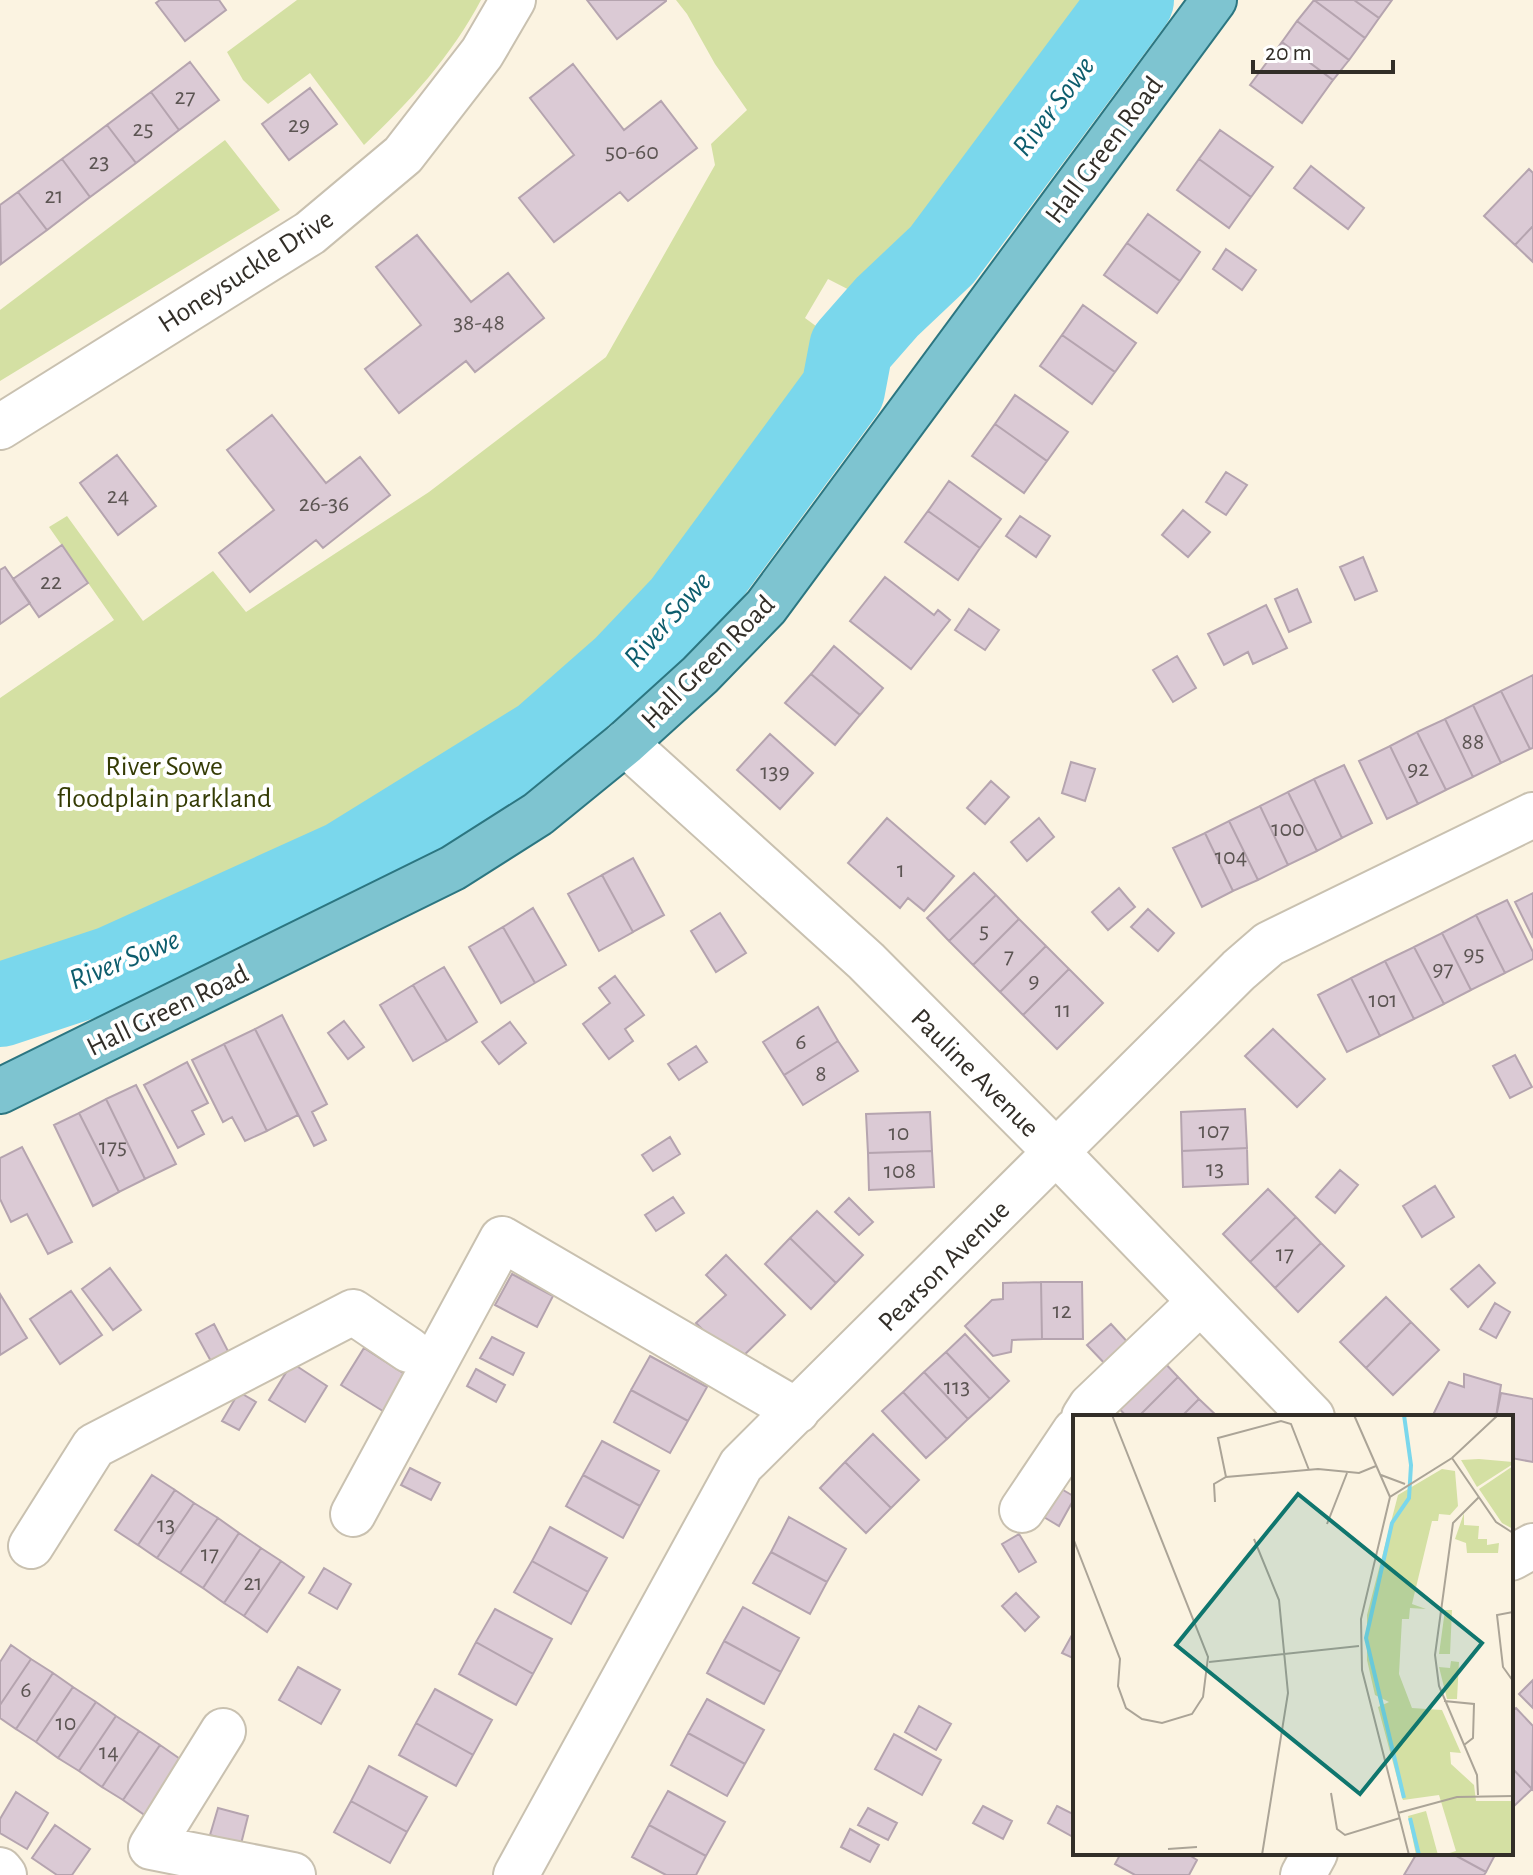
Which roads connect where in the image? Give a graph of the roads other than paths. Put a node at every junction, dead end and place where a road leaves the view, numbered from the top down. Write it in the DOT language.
graph roads {
  1 [pos="513,0"];
  2 [pos="1214,0"];
  3 [pos="0,427"];
  4 [pos="625,743"];
  5 [pos="1533,815"];
  6 [pos="0,1091"];
  7 [pos="1056,1152"];
  8 [pos="1200,1302"];
  9 [pos="409,1350"];
  10 [pos="797,1411"];
  11 [pos="1085,1415"];
  12 [pos="1310,1415"];
  13 [pos="1073,1434"];
  14 [pos="1022,1510"];
  15 [pos="353,1514"];
  16 [pos="1533,1546"];
  17 [pos="23,1547"];
  18 [pos="1513,1557"];
  19 [pos="223,1731"];
  20 [pos="1314,1855"];
  21 [pos="0,1870"];
  22 [pos="4,1875"];
  23 [pos="293,1875"];
  24 [pos="516,1875"];
  25 [pos="1303,1875"];
  1 -- 3 [label="street, Honeysuckle Drive"];
  2 -- 4 [label="main road, Hall Green Road"];
  4 -- 6 [label="main road, Hall Green Road"];
  4 -- 7 [label="street, Pauline Avenue"];
  5 -- 7 [label="street, Pearson Avenue"];
  7 -- 8 [label="street, Pauline Avenue"];
  7 -- 10 [label="street, Pearson Avenue"];
  8 -- 11 [label="street"];
  8 -- 12 [label="street, Pauline Avenue"];
  9 -- 17 [label="street"];
  10 -- 15 [label="street"];
  10 -- 24 [label="street, Pearson Avenue"];
  13 -- 14 [label="street"];
  16 -- 18 [label="street"];
  19 -- 23 [label="street"];
  20 -- 25 [label="street"];
  21 -- 22 [label="street"];
}
